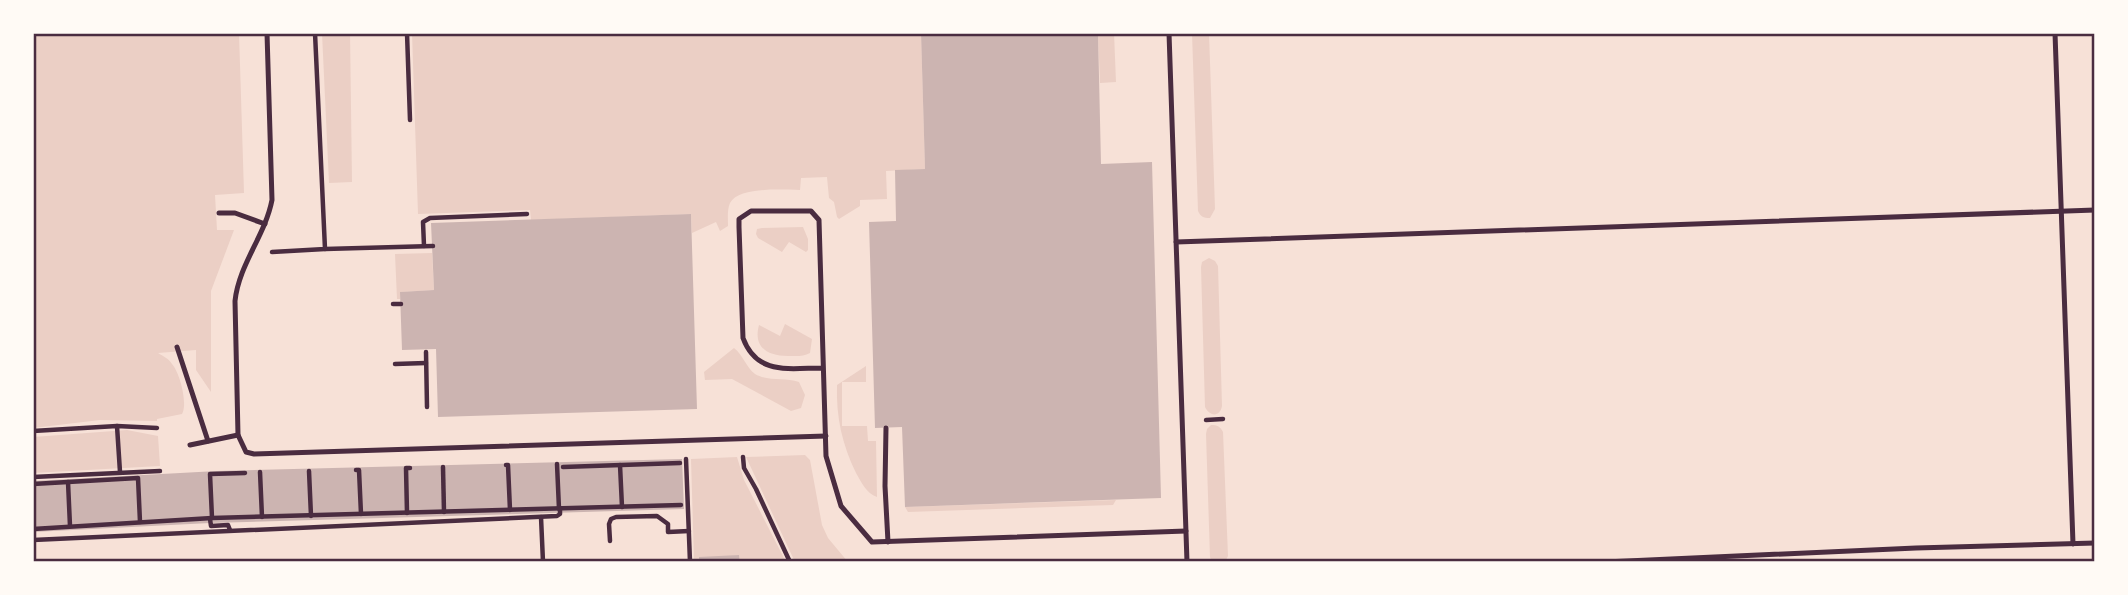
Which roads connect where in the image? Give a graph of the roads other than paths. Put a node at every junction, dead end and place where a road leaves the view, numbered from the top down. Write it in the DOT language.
graph roads {
  1 [pos="267,33"];
  2 [pos="1169,33"];
  3 [pos="2055,33"];
  4 [pos="2095,210"];
  5 [pos="2060,211"];
  6 [pos="219,213"];
  7 [pos="265,224"];
  8 [pos="1176,242"];
  9 [pos="177,346"];
  10 [pos="823,368"];
  11 [pos="886,428"];
  12 [pos="238,435"];
  13 [pos="826,436"];
  14 [pos="208,441"];
  15 [pos="190,445"];
  16 [pos="1186,531"];
  17 [pos="888,542"];
  18 [pos="2095,543"];
  19 [pos="2073,544"];
  20 [pos="1187,562"];
  21 [pos="1605,562"];
  1 -- 7 [label="lane"];
  2 -- 8 [label="lane"];
  3 -- 5 [label="lane"];
  4 -- 5 [label="lane"];
  5 -- 8 [label="lane"];
  5 -- 19 [label="lane"];
  6 -- 7 [label="lane"];
  7 -- 12 [label="lane"];
  8 -- 16 [label="lane"];
  9 -- 14 [label="lane"];
  10 -- 10 [label="lane"];
  10 -- 13 [label="lane"];
  11 -- 17 [label="lane"];
  12 -- 13 [label="lane"];
  12 -- 14 [label="lane"];
  13 -- 17 [label="lane"];
  14 -- 15 [label="lane"];
  16 -- 17 [label="lane"];
  16 -- 20 [label="lane"];
  18 -- 19 [label="lane"];
  19 -- 21 [label="lane"];
}
